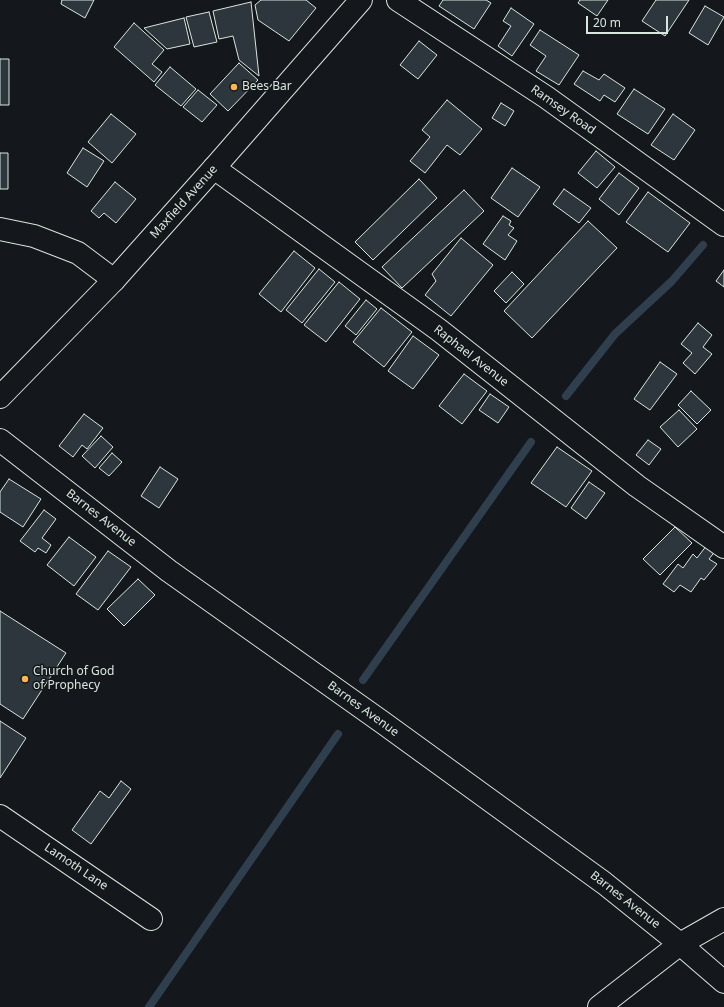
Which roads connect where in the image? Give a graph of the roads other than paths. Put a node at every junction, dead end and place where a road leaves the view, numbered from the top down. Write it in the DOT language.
graph roads {
  1 [pos="361,0"];
  2 [pos="398,0"];
  3 [pos="214,168"];
  4 [pos="724,225"];
  5 [pos="0,228"];
  6 [pos="114,280"];
  7 [pos="0,397"];
  8 [pos="0,440"];
  9 [pos="724,547"];
  10 [pos="0,816"];
  11 [pos="151,919"];
  12 [pos="724,919"];
  13 [pos="680,944"];
  14 [pos="724,982"];
  15 [pos="598,1007"];
  1 -- 3 [label="street, Maxfield Avenue"];
  2 -- 4 [label="street, Ramsey Road"];
  3 -- 6 [label="street, Maxfield Avenue"];
  3 -- 9 [label="street, Raphael Avenue"];
  5 -- 6 [label="street"];
  6 -- 7 [label="street, Maxfield Avenue"];
  8 -- 13 [label="street, Barnes Avenue"];
  10 -- 11 [label="street, Lamoth Lane"];
  12 -- 13 [label="street"];
  13 -- 14 [label="street, Barnes Avenue"];
  13 -- 15 [label="street"];
}
